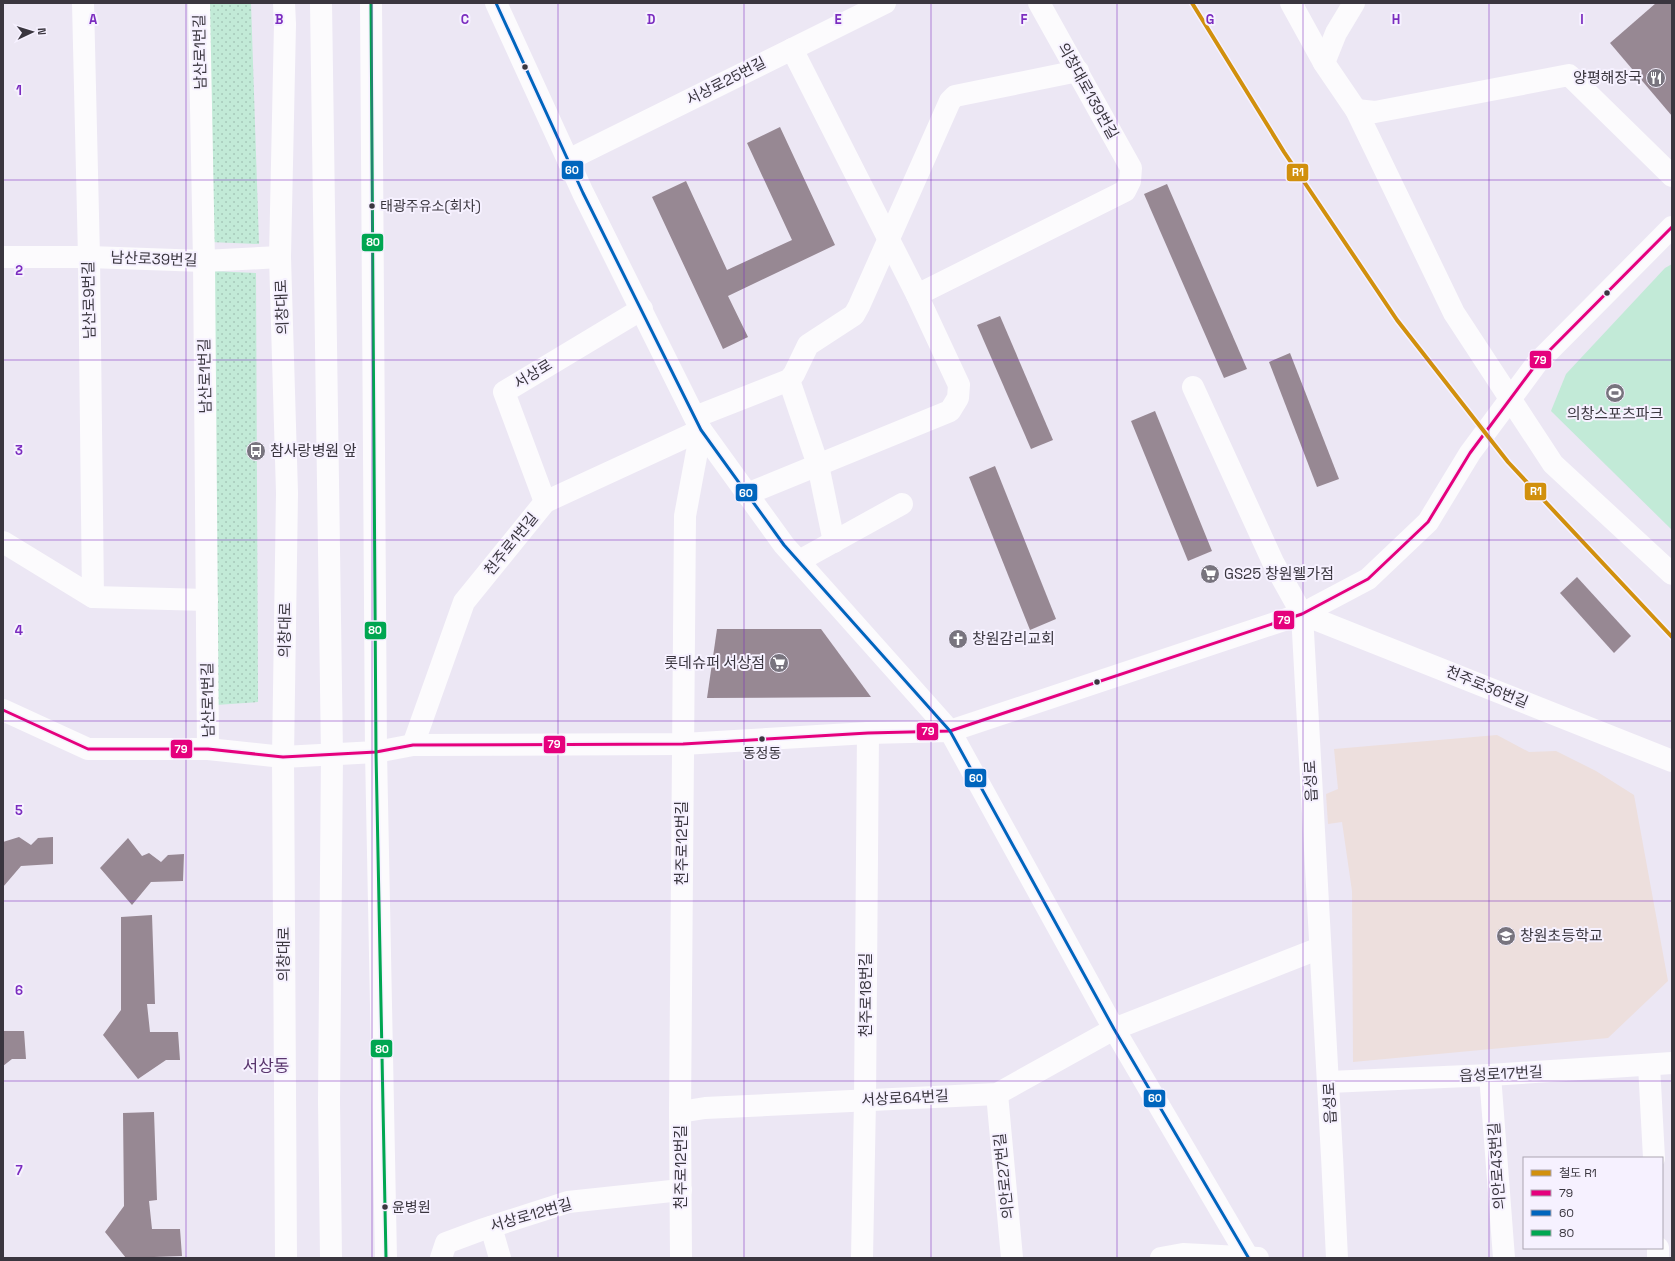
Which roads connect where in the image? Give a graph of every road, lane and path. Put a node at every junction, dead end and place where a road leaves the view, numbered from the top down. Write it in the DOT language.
graph roads {
  1 [pos="83,3"];
  2 [pos="199,3"];
  3 [pos="284,3"];
  4 [pos="321,3"];
  5 [pos="371,3"];
  6 [pos="496,3"];
  7 [pos="885,3"];
  8 [pos="1040,3"];
  9 [pos="1291,3"];
  10 [pos="1354,3"];
  11 [pos="792,49"];
  12 [pos="1324,63"];
  13 [pos="1078,71"];
  14 [pos="1356,110"];
  15 [pos="568,160"];
  16 [pos="1672,176"];
  17 [pos="1672,227"];
  18 [pos="888,239"];
  19 [pos="3,257"];
  20 [pos="89,257"];
  21 [pos="280,258"];
  22 [pos="204,261"];
  23 [pos="917,295"];
  24 [pos="642,309"];
  25 [pos="789,380"];
  26 [pos="1193,387"];
  27 [pos="698,424"];
  28 [pos="818,465"];
  29 [pos="748,494"];
  30 [pos="545,502"];
  31 [pos="902,504"];
  32 [pos="3,542"];
  33 [pos="834,542"];
  34 [pos="799,561"];
  35 [pos="1672,574"];
  36 [pos="93,597"];
  37 [pos="207,600"];
  38 [pos="1302,614"];
  39 [pos="3,710"];
  40 [pos="950,731"];
  41 [pos="868,733"];
  42 [pos="683,744"];
  43 [pos="413,745"];
  44 [pos="208,749"];
  45 [pos="376,752"];
  46 [pos="332,755"];
  47 [pos="283,757"];
  48 [pos="1672,761"];
  49 [pos="1320,948"];
  50 [pos="1114,1029"];
  51 [pos="1672,1063"];
  52 [pos="1649,1065"];
  53 [pos="1490,1075"];
  54 [pos="1329,1082"];
  55 [pos="996,1094"];
  56 [pos="866,1100"];
  57 [pos="680,1112"];
  58 [pos="1654,1157"];
  59 [pos="681,1190"];
  60 [pos="491,1227"];
  61 [pos="1183,1256"];
  62 [pos="1253,1257"];
  63 [pos="286,1258"];
  64 [pos="331,1258"];
  65 [pos="386,1258"];
  66 [pos="441,1258"];
  67 [pos="500,1258"];
  68 [pos="682,1258"];
  69 [pos="862,1258"];
  70 [pos="1012,1258"];
  71 [pos="1161,1258"];
  72 [pos="1337,1258"];
  73 [pos="1504,1258"];
  1 -- 20 [label="street, 남산로9번길"];
  2 -- 22 [label="street, 남산로1번길"];
  3 -- 21 [label="street, 의창대로"];
  4 -- 46 [label="street"];
  5 -- 45 [label="street"];
  6 -- 15 [label="street"];
  7 -- 11 [label="street, 서상로25번길"];
  8 -- 13 [label="street, 의창대로139번길"];
  9 -- 12 [label="street"];
  10 -- 12 [label="street"];
  11 -- 15 [label="street, 서상로25번길"];
  11 -- 18 [label="street"];
  12 -- 14 [label="street"];
  13 -- 18 [label="street"];
  13 -- 23 [label="street, 의창대로139번길"];
  14 -- 16 [label="street"];
  14 -- 35 [label="street"];
  15 -- 24 [label="street"];
  17 -- 38 [label="street"];
  18 -- 23 [label="street"];
  18 -- 25 [label="street"];
  19 -- 20 [label="street, 남산로39번길"];
  20 -- 22 [label="street, 남산로39번길"];
  20 -- 36 [label="street, 남산로9번길"];
  21 -- 22 [label="street, 남산로39번길"];
  21 -- 47 [label="street, 의창대로"];
  22 -- 37 [label="street, 남산로1번길"];
  23 -- 28 [label="street"];
  24 -- 27 [label="street"];
  24 -- 30 [label="street, 서상로"];
  25 -- 27 [label="street, 천주로1번길"];
  25 -- 28 [label="street"];
  26 -- 38 [label="street"];
  27 -- 29 [label="street"];
  27 -- 30 [label="street, 천주로1번길"];
  27 -- 42 [label="street, 천주로12번길"];
  28 -- 29 [label="street"];
  28 -- 33 [label="street"];
  29 -- 34 [label="street"];
  30 -- 43 [label="street, 천주로1번길"];
  31 -- 33 [label="street"];
  32 -- 36 [label="street"];
  33 -- 34 [label="street"];
  34 -- 40 [label="street"];
  36 -- 37 [label="street"];
  37 -- 44 [label="street, 남산로1번길"];
  38 -- 40 [label="street"];
  38 -- 48 [label="street, 천주로36번길"];
  38 -- 49 [label="street, 읍성로"];
  39 -- 44 [label="street"];
  40 -- 41 [label="street"];
  40 -- 50 [label="street"];
  41 -- 42 [label="street"];
  41 -- 56 [label="street, 천주로18번길"];
  42 -- 43 [label="street"];
  42 -- 57 [label="street, 천주로12번길"];
  43 -- 45 [label="street"];
  44 -- 47 [label="street"];
  45 -- 46 [label="street"];
  45 -- 65 [label="street"];
  46 -- 47 [label="street"];
  46 -- 64 [label="street"];
  47 -- 63 [label="street, 의창대로"];
  49 -- 50 [label="street"];
  49 -- 54 [label="street, 읍성로"];
  50 -- 55 [label="street, 서상로64번길"];
  50 -- 62 [label="street"];
  51 -- 52 [label="street, 읍성로17번길"];
  52 -- 53 [label="street, 읍성로17번길"];
  52 -- 58 [label="street"];
  53 -- 54 [label="street, 읍성로17번길"];
  53 -- 73 [label="street, 의안로43번길"];
  54 -- 72 [label="street, 읍성로"];
  55 -- 56 [label="street, 서상로64번길"];
  55 -- 70 [label="street, 의안로27번길"];
  56 -- 57 [label="street, 서상로64번길"];
  56 -- 69 [label="street, 천주로18번길"];
  57 -- 59 [label="street, 천주로12번길"];
  59 -- 60 [label="street, 서상로12번길"];
  59 -- 68 [label="street, 천주로12번길"];
  60 -- 66 [label="street, 서상로12번길"];
  60 -- 67 [label="street"];
  61 -- 62 [label="street"];
  61 -- 71 [label="street"];
}
